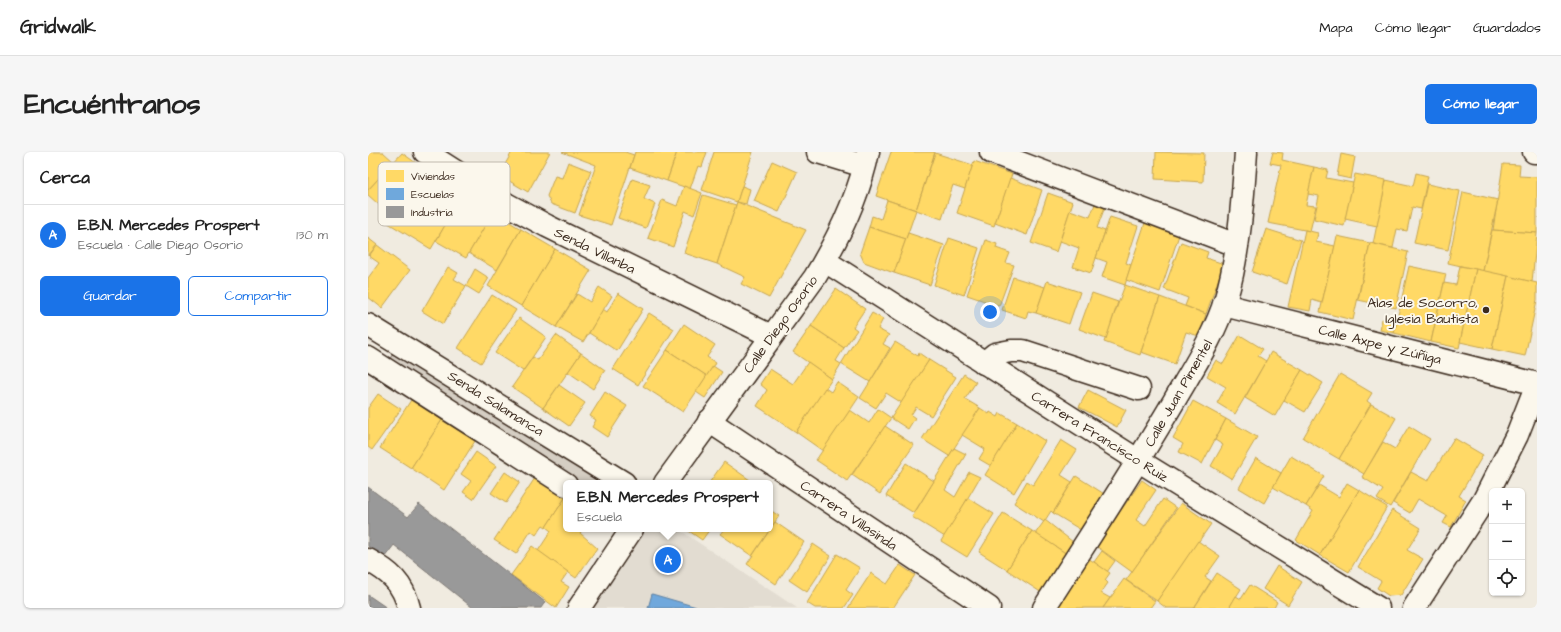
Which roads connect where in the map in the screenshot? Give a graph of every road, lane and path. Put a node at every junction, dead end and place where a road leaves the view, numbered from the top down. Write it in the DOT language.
graph roads {
  1 [pos="425,152"];
  2 [pos="818,152"];
  3 [pos="991,152"];
  4 [pos="1246,152"];
  5 [pos="866,159"];
  6 [pos="441,162"];
  7 [pos="510,206"];
  8 [pos="1236,245"];
  9 [pos="825,262"];
  10 [pos="1224,305"];
  11 [pos="368,324"];
  12 [pos="771,336"];
  13 [pos="368,358"];
  14 [pos="984,363"];
  15 [pos="1537,384"];
  16 [pos="1139,389"];
  17 [pos="709,421"];
  18 [pos="1139,461"];
  19 [pos="619,480"];
  20 [pos="667,480"];
  21 [pos="563,483"];
  22 [pos="630,532"];
  23 [pos="368,560"];
  24 [pos="409,608"];
  25 [pos="578,608"];
  26 [pos="989,608"];
  27 [pos="1044,608"];
  28 [pos="1378,608"];
  29 [pos="1414,608"];
  1 -- 6 [label="street, Senda Villanba"];
  2 -- 5 [label="street"];
  3 -- 8 [label="street"];
  4 -- 8 [label="street, Calle Juan Pimentel"];
  5 -- 9 [label="street, Calle Diego Osorio"];
  7 -- 12 [label="street, Senda Villanba"];
  8 -- 10 [label="street, Calle Juan Pimentel"];
  9 -- 12 [label="street, Calle Diego Osorio"];
  9 -- 14 [label="street, Carrera Francisco Ruiz"];
  10 -- 15 [label="street, Calle Axpe y Zúñiga"];
  10 -- 18 [label="street, Calle Juan Pimentel"];
  11 -- 19 [label="street, Senda Salamanca"];
  12 -- 17 [label="street, Calle Diego Osorio"];
  13 -- 21 [label="street"];
  14 -- 16 [label="street"];
  14 -- 18 [label="street, Carrera Francisco Ruiz"];
  15 -- 29 [label="street"];
  17 -- 20 [label="street, Calle Diego Osorio"];
  17 -- 26 [label="street, Carrera Villasinda"];
  18 -- 27 [label="street, Calle Juan Pimentel"];
  18 -- 28 [label="street, Carrera Francisco Ruiz"];
  22 -- 25 [label="street"];
  23 -- 24 [label="street"];
}
